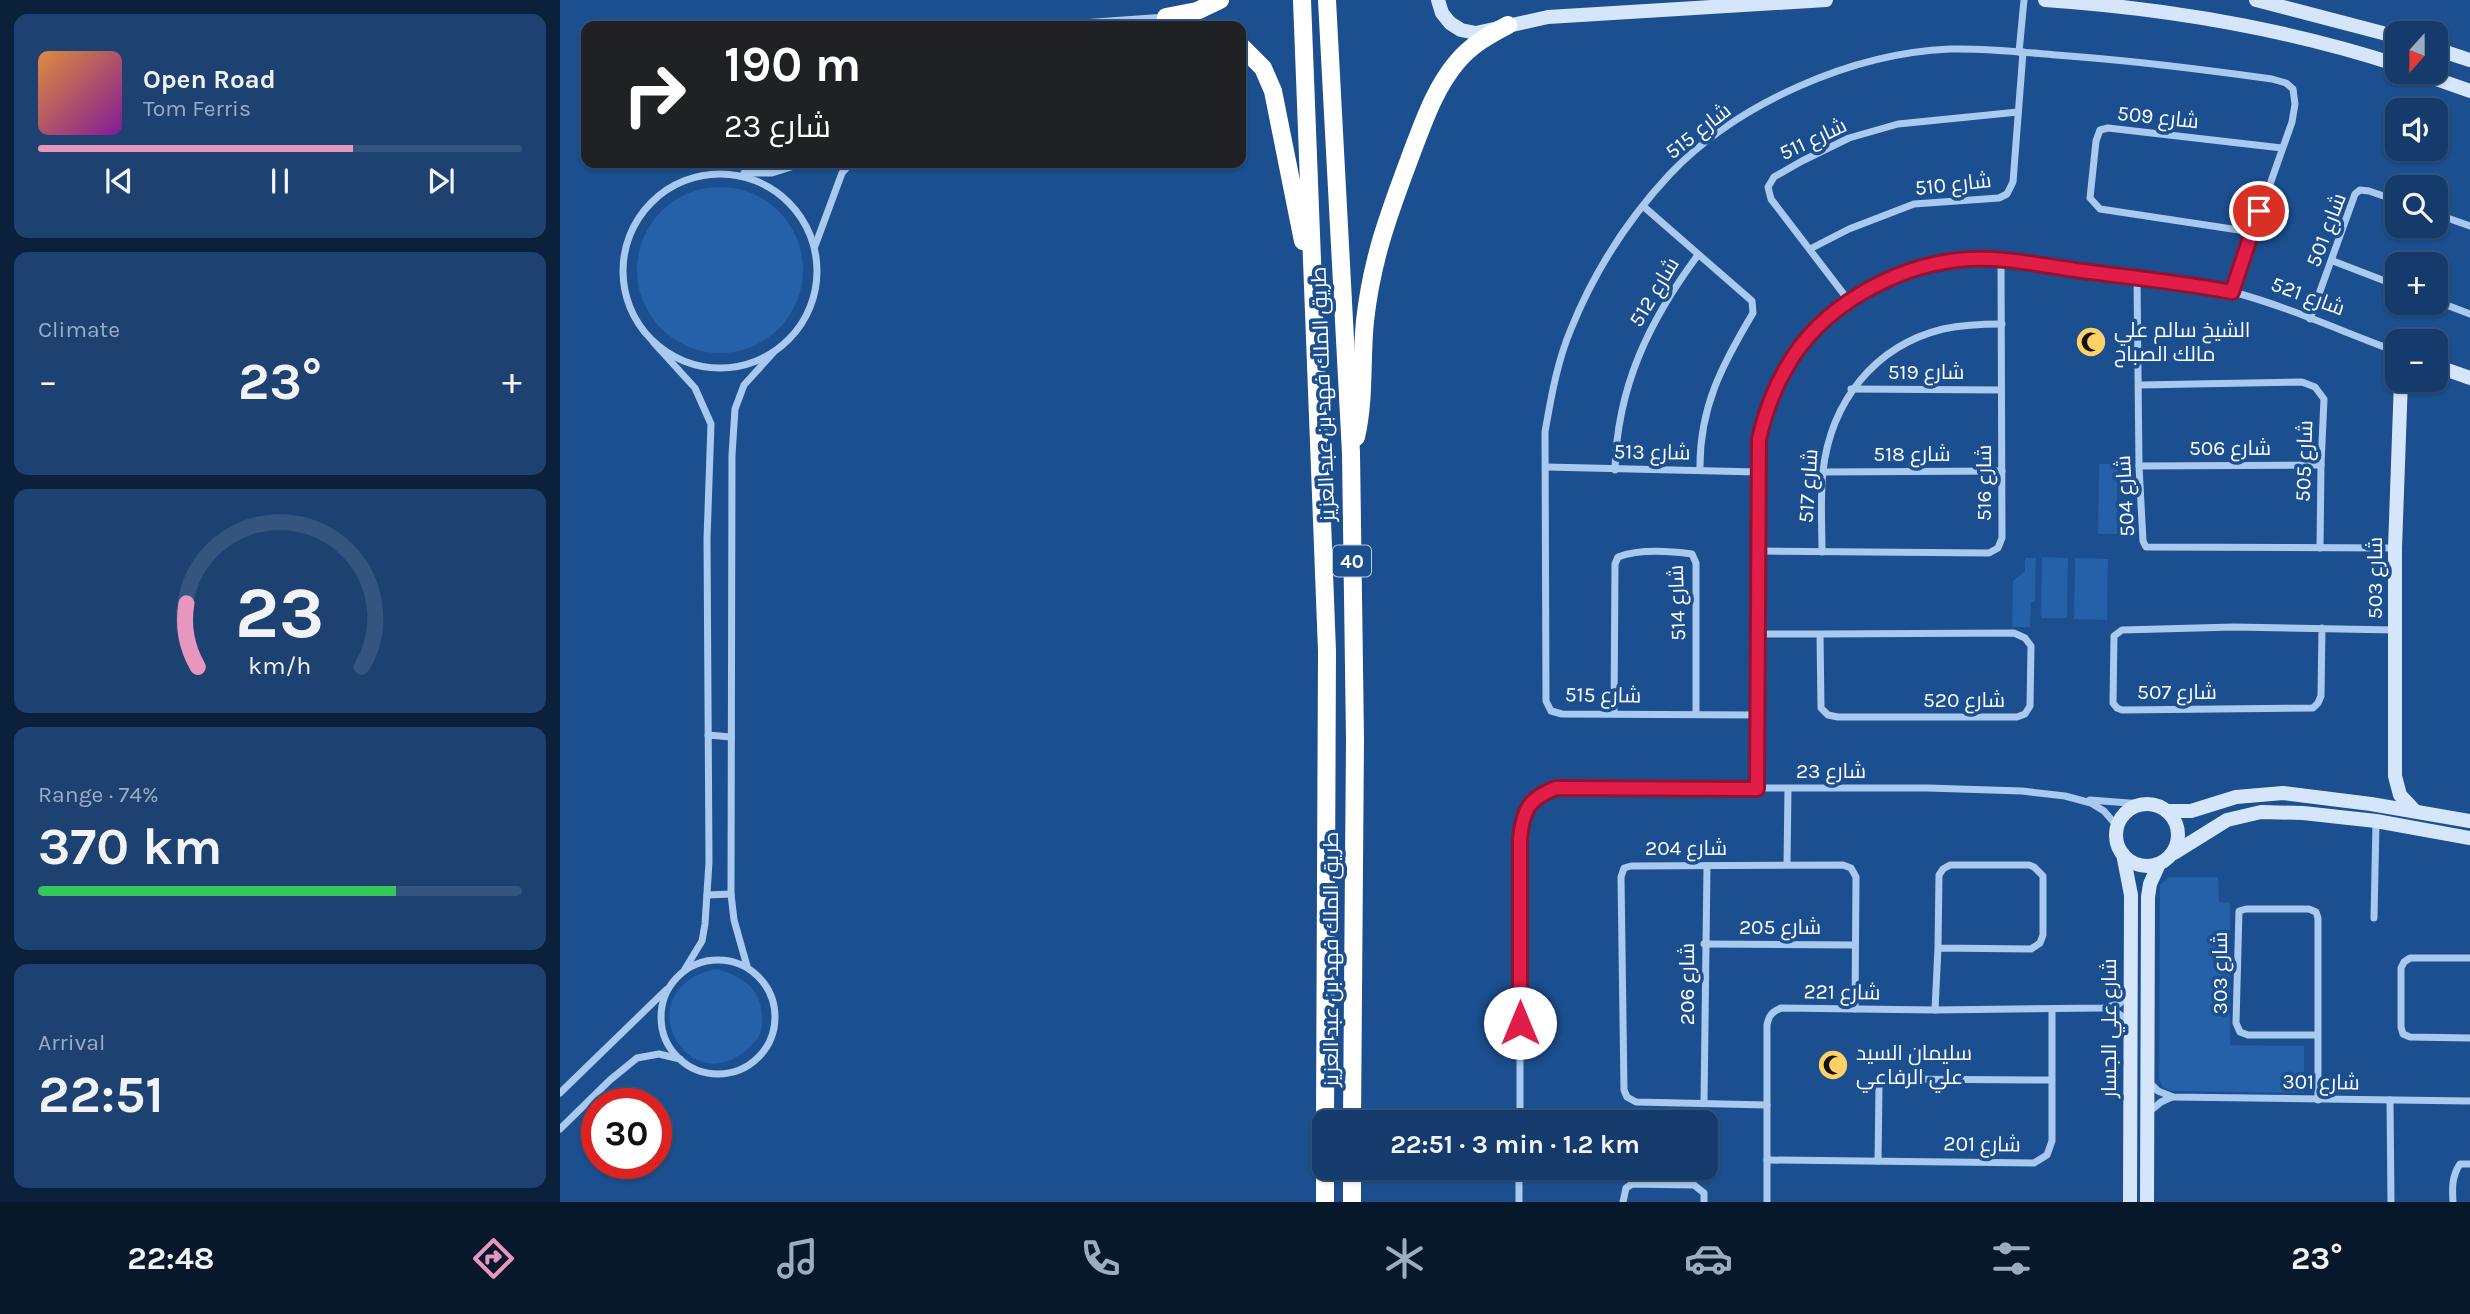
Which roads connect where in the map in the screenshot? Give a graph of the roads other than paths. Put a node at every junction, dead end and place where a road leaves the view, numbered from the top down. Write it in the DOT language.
graph roads {
  1 [pos="1220,0"];
  2 [pos="1302,0"];
  3 [pos="1327,0"];
  4 [pos="1438,0"];
  5 [pos="1826,0"];
  6 [pos="2024,0"];
  7 [pos="2045,0"];
  8 [pos="2256,0"];
  9 [pos="1168,21"];
  10 [pos="1508,25"];
  11 [pos="2385,34"];
  12 [pos="1246,51"];
  13 [pos="2021,52"];
  14 [pos="2448,53"];
  15 [pos="2470,60"];
  16 [pos="2385,62"];
  17 [pos="2448,83"];
  18 [pos="2470,91"];
  19 [pos="2018,112"];
  20 [pos="2282,148"];
  21 [pos="788,168"];
  22 [pos="846,168"];
  23 [pos="719,173"];
  24 [pos="2385,197"];
  25 [pos="1643,206"];
  26 [pos="2448,218"];
  27 [pos="2470,226"];
  28 [pos="2252,232"];
  29 [pos="815,247"];
  30 [pos="1810,249"];
  31 [pos="1698,255"];
  32 [pos="2001,260"];
  33 [pos="2333,261"];
  34 [pos="2137,278"];
  35 [pos="2385,281"];
  36 [pos="2232,292"];
  37 [pos="1849,301"];
  38 [pos="1315,302"];
  39 [pos="2448,306"];
  40 [pos="2470,314"];
  41 [pos="2310,319"];
  42 [pos="2002,324"];
  43 [pos="654,343"];
  44 [pos="2385,347"];
  45 [pos="773,353"];
  46 [pos="2448,370"];
  47 [pos="2470,378"];
  48 [pos="2140,385"];
  49 [pos="1851,389"];
  50 [pos="2001,390"];
  51 [pos="2401,392"];
  52 [pos="1351,453"];
  53 [pos="2320,465"];
  54 [pos="2139,466"];
  55 [pos="1546,467"];
  56 [pos="1615,470"];
  57 [pos="1700,470"];
  58 [pos="2002,471"];
  59 [pos="1758,472"];
  60 [pos="1822,472"];
  61 [pos="2320,548"];
  62 [pos="2395,548"];
  63 [pos="1759,551"];
  64 [pos="1822,552"];
  65 [pos="2322,628"];
  66 [pos="2395,630"];
  67 [pos="1758,634"];
  68 [pos="1820,634"];
  69 [pos="1614,713"];
  70 [pos="1696,714"];
  71 [pos="1756,715"];
  72 [pos="708,735"];
  73 [pos="732,737"];
  74 [pos="2395,776"];
  75 [pos="1757,789"];
  76 [pos="1788,789"];
  77 [pos="2079,799"];
  78 [pos="2143,804"];
  79 [pos="2371,804"];
  80 [pos="2167,811"];
  81 [pos="2415,811"];
  82 [pos="2376,821"];
  83 [pos="2470,821"];
  84 [pos="2117,826"];
  85 [pos="2470,838"];
  86 [pos="2174,853"];
  87 [pos="2123,855"];
  88 [pos="1787,864"];
  89 [pos="2159,864"];
  90 [pos="1707,866"];
  91 [pos="731,894"];
  92 [pos="707,895"];
  93 [pos="2374,918"];
  94 [pos="1704,944"];
  95 [pos="1855,945"];
  96 [pos="1938,948"];
  97 [pos="2470,958"];
  98 [pos="747,966"];
  99 [pos="685,969"];
  100 [pos="671,984"];
  101 [pos="2131,992"];
  102 [pos="2103,1008"];
  103 [pos="1855,1009"];
  104 [pos="2052,1009"];
  105 [pos="1935,1010"];
  106 [pos="2131,1023"];
  107 [pos="2317,1035"];
  108 [pos="2470,1038"];
  109 [pos="680,1059"];
  110 [pos="2050,1080"];
  111 [pos="2148,1081"];
  112 [pos="560,1093"];
  113 [pos="2173,1097"];
  114 [pos="2318,1100"];
  115 [pos="2390,1100"];
  116 [pos="2470,1101"];
  117 [pos="1704,1103"];
  118 [pos="1767,1105"];
  119 [pos="1325,1110"];
  120 [pos="1352,1110"];
  121 [pos="1520,1110"];
  122 [pos="2148,1114"];
  123 [pos="560,1129"];
  124 [pos="1767,1160"];
  125 [pos="1878,1161"];
  126 [pos="2470,1164"];
  127 [pos="2130,1178"];
  128 [pos="2147,1178"];
  129 [pos="1325,1180"];
  130 [pos="1352,1180"];
  131 [pos="1520,1180"];
  132 [pos="1325,1202"];
  133 [pos="1352,1202"];
  134 [pos="1519,1202"];
  135 [pos="1623,1202"];
  136 [pos="1704,1202"];
  137 [pos="1767,1202"];
  138 [pos="2130,1202"];
  139 [pos="2147,1202"];
  140 [pos="2391,1202"];
  141 [pos="2453,1202"];
  1 -- 9 [label="highway"];
  2 -- 38 [label="highway, طريق الملك فهد بن عبد العزيز / 40"];
  3 -- 52 [label="highway, طريق الملك فهد بن عبد العزيز / 40"];
  4 -- 10 [label="street"];
  5 -- 10 [label="street"];
  6 -- 13 [label="street, شارع 510"];
  7 -- 16 [label="street"];
  8 -- 11 [label="street"];
  10 -- 52 [label="highway"];
  12 -- 38 [label="highway"];
  13 -- 19 [label="street, شارع 510"];
  13 -- 20 [label="street, شارع 515"];
  13 -- 25 [label="street, شارع 515"];
  14 -- 15 [label="street"];
  17 -- 18 [label="street"];
  19 -- 30 [label="street, شارع 510"];
  19 -- 30 [label="street, شارع 511"];
  20 -- 28 [label="street, شارع 515"];
  20 -- 28 [label="street, شارع 509"];
  21 -- 23 [label="street"];
  22 -- 29 [label="street"];
  23 -- 29 [label="street"];
  23 -- 43 [label="street"];
  24 -- 33 [label="street, شارع 501"];
  25 -- 31 [label="street"];
  25 -- 55 [label="street, شارع 515"];
  26 -- 27 [label="street"];
  28 -- 36 [label="street, شارع 515"];
  29 -- 45 [label="street"];
  30 -- 37 [label="street, شارع 511"];
  31 -- 56 [label="street, شارع 512"];
  31 -- 57 [label="street, شارع 512"];
  32 -- 34 [label="street, شارع 521"];
  32 -- 37 [label="street, شارع 521"];
  32 -- 42 [label="street, شارع 516"];
  33 -- 35 [label="street"];
  33 -- 41 [label="street, شارع 501"];
  34 -- 36 [label="street, شارع 521"];
  34 -- 48 [label="street, شارع 504"];
  36 -- 41 [label="street, شارع 521"];
  37 -- 59 [label="street, شارع 521"];
  38 -- 119 [label="highway, طريق الملك فهد بن عبد العزيز / 40"];
  39 -- 40 [label="street"];
  41 -- 44 [label="street, شارع 521"];
  42 -- 49 [label="street, شارع 517"];
  42 -- 50 [label="street, شارع 516"];
  43 -- 45 [label="street"];
  43 -- 72 [label="street"];
  45 -- 73 [label="street"];
  46 -- 47 [label="street"];
  48 -- 53 [label="street, شارع 505"];
  48 -- 54 [label="street, شارع 504"];
  49 -- 50 [label="street, شارع 519"];
  49 -- 60 [label="street, شارع 517"];
  50 -- 58 [label="street, شارع 516"];
  51 -- 62 [label="street, شارع 503"];
  52 -- 120 [label="highway, طريق الملك فهد بن عبد العزيز / 40"];
  53 -- 54 [label="street, شارع 506"];
  53 -- 61 [label="street, شارع 505"];
  54 -- 61 [label="street, شارع 504"];
  55 -- 56 [label="street, شارع 513"];
  55 -- 69 [label="street, شارع 515"];
  56 -- 57 [label="street, شارع 513"];
  57 -- 59 [label="street, شارع 513"];
  58 -- 60 [label="street, شارع 518"];
  58 -- 64 [label="street, شارع 516"];
  59 -- 63 [label="street, شارع 521"];
  60 -- 64 [label="street, شارع 517"];
  61 -- 62 [label="street, شارع 504"];
  62 -- 66 [label="street, شارع 503"];
  63 -- 64 [label="street, شارع 516"];
  63 -- 67 [label="street, شارع 521"];
  65 -- 65 [label="street, شارع 507"];
  65 -- 66 [label="street, شارع 507"];
  66 -- 74 [label="street, شارع 503"];
  67 -- 68 [label="street, شارع 520"];
  67 -- 71 [label="street, شارع 521"];
  68 -- 68 [label="street, شارع 520"];
  69 -- 70 [label="street, شارع 515"];
  69 -- 70 [label="street, شارع 514"];
  70 -- 71 [label="street, شارع 515"];
  71 -- 75 [label="street, شارع 521"];
  72 -- 73 [label="street"];
  72 -- 92 [label="street"];
  73 -- 91 [label="street"];
  74 -- 79 [label="street"];
  74 -- 81 [label="street, شارع 503"];
  75 -- 76 [label="street, شارع 23"];
  75 -- 121 [label="street, شارع 23"];
  76 -- 77 [label="street, شارع 23"];
  76 -- 88 [label="street"];
  77 -- 78 [label="street, شارع 23"];
  77 -- 84 [label="street, شارع 23"];
  78 -- 80 [label="street"];
  78 -- 84 [label="street"];
  79 -- 80 [label="street"];
  79 -- 81 [label="street"];
  80 -- 86 [label="street"];
  81 -- 83 [label="street"];
  82 -- 85 [label="street"];
  82 -- 86 [label="street"];
  82 -- 93 [label="street"];
  84 -- 87 [label="street"];
  86 -- 89 [label="street"];
  87 -- 89 [label="street"];
  87 -- 101 [label="street, شارع علي الجسار"];
  88 -- 90 [label="street, شارع 204"];
  88 -- 95 [label="street, شارع 204"];
  89 -- 111 [label="street, شارع علي الجسار"];
  90 -- 94 [label="street, شارع 206"];
  90 -- 117 [label="street, شارع 204"];
  91 -- 92 [label="street"];
  91 -- 98 [label="street"];
  92 -- 99 [label="street"];
  94 -- 95 [label="street, شارع 205"];
  94 -- 117 [label="street, شارع 206"];
  95 -- 103 [label="street, شارع 204"];
  96 -- 96 [label="street"];
  96 -- 105 [label="street"];
  97 -- 108 [label="street"];
  98 -- 99 [label="street"];
  98 -- 109 [label="street"];
  99 -- 100 [label="street"];
  100 -- 109 [label="street"];
  100 -- 112 [label="street"];
  101 -- 102 [label="street, شارع 221"];
  101 -- 106 [label="street, شارع علي الجسار"];
  102 -- 104 [label="street, شارع 221"];
  102 -- 106 [label="street, شارع 221"];
  103 -- 105 [label="street, شارع 221"];
  103 -- 118 [label="street, شارع 221"];
  104 -- 105 [label="street, شارع 221"];
  104 -- 110 [label="street, شارع 201"];
  106 -- 127 [label="street, شارع علي الجسار"];
  107 -- 107 [label="street, شارع 303"];
  107 -- 114 [label="street, شارع 303"];
  109 -- 123 [label="street"];
  110 -- 125 [label="street, شارع 201"];
  110 -- 125 [label="street"];
  111 -- 113 [label="street"];
  111 -- 122 [label="street, شارع علي الجسار"];
  113 -- 114 [label="street, شارع 301"];
  113 -- 122 [label="street"];
  114 -- 115 [label="street, شارع 301"];
  115 -- 116 [label="street, شارع 301"];
  115 -- 140 [label="street"];
  117 -- 118 [label="street, شارع 204"];
  118 -- 124 [label="street, شارع 221"];
  122 -- 128 [label="street, شارع علي الجسار"];
  124 -- 125 [label="street, شارع 201"];
  124 -- 137 [label="street, شارع 221"];
  126 -- 141 [label="street"];
  127 -- 128 [label="street"];
  127 -- 138 [label="street, شارع علي الجسار"];
  128 -- 139 [label="street, شارع علي الجسار"];
  129 -- 132 [label="highway"];
  130 -- 133 [label="highway"];
  131 -- 134 [label="street"];
  135 -- 136 [label="street"];
}
